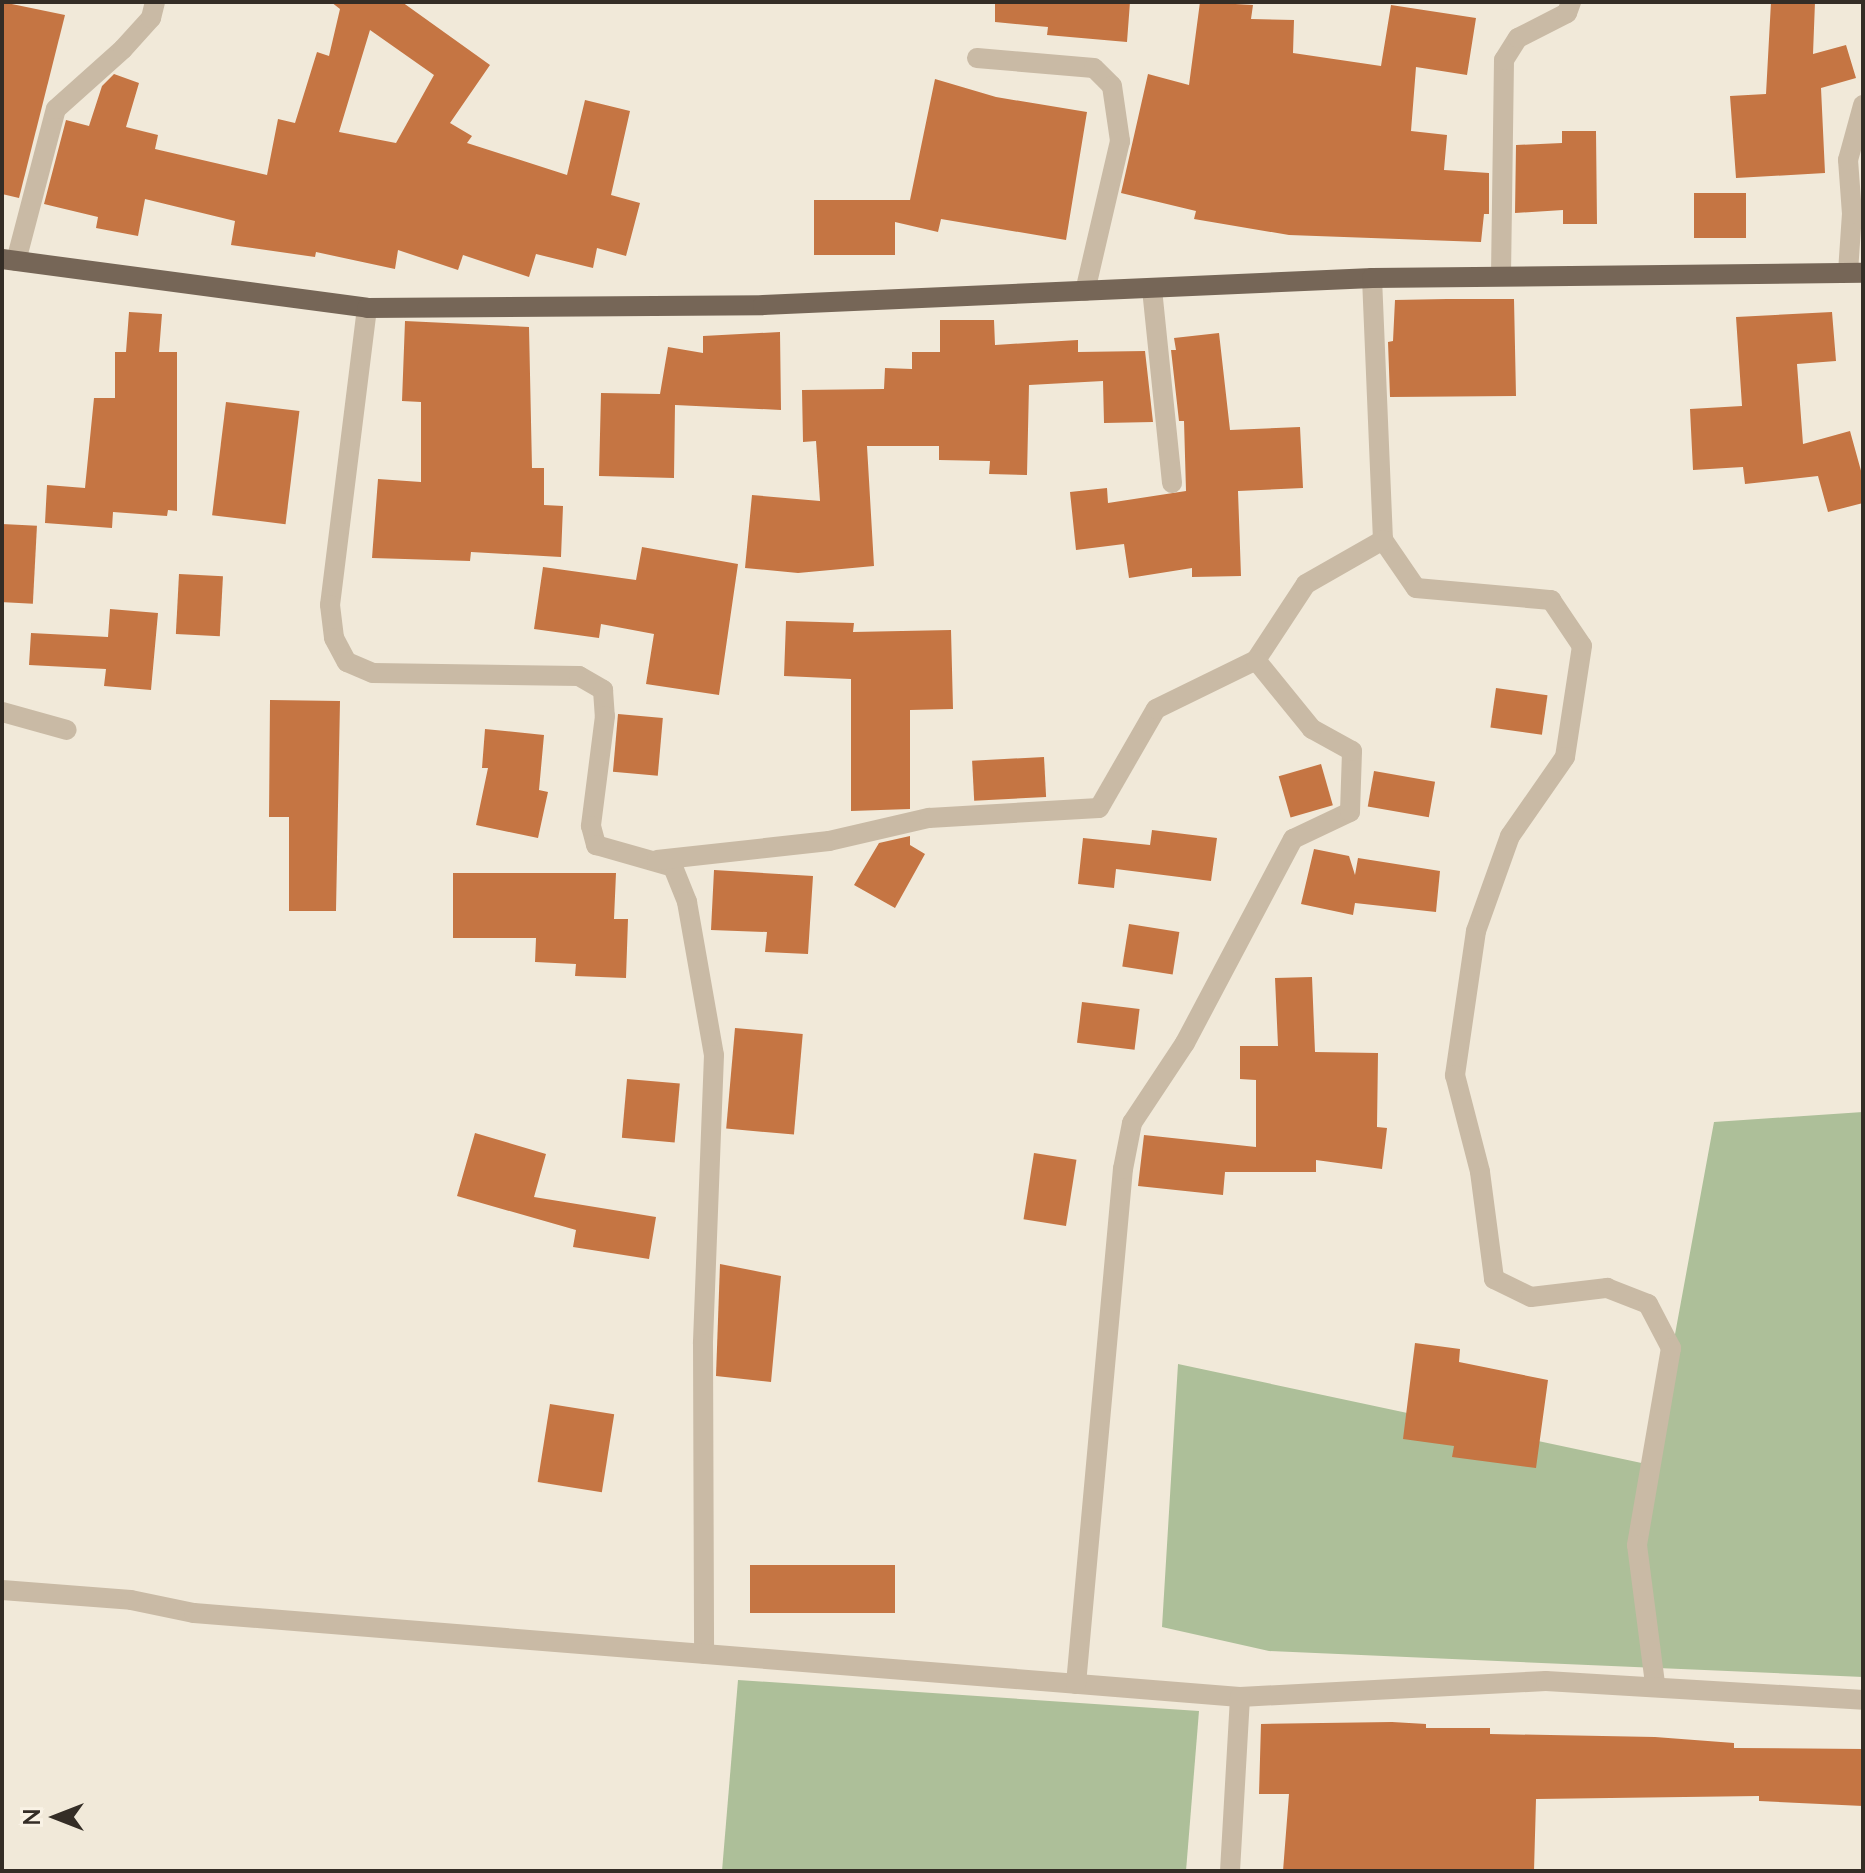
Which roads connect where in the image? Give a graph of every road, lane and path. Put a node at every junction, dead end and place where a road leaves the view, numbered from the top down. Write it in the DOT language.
graph roads {
  1 [pos="155,2"];
  2 [pos="1571,2"];
  3 [pos="977,58"];
  4 [pos="1863,105"];
  5 [pos="9,260"];
  6 [pos="1855,273"];
  7 [pos="1501,275"];
  8 [pos="1372,278"];
  9 [pos="1152,289"];
  10 [pos="1085,291"];
  11 [pos="367,308"];
  12 [pos="1172,483"];
  13 [pos="1383,540"];
  14 [pos="1256,660"];
  15 [pos="2,712"];
  16 [pos="67,730"];
  17 [pos="657,860"];
  18 [pos="2,1590"];
  19 [pos="704,1654"];
  20 [pos="1076,1684"];
  21 [pos="1655,1684"];
  22 [pos="1240,1697"];
  23 [pos="1863,1700"];
  24 [pos="1230,1871"];
  1 -- 5 [label="street"];
  2 -- 7 [label="street"];
  3 -- 10 [label="street"];
  4 -- 6 [label="street"];
  5 -- 11 [label="main road"];
  6 -- 7 [label="main road"];
  7 -- 8 [label="main road"];
  8 -- 9 [label="main road"];
  8 -- 13 [label="street"];
  9 -- 10 [label="main road"];
  9 -- 12 [label="street"];
  10 -- 11 [label="main road"];
  11 -- 17 [label="street"];
  13 -- 14 [label="street"];
  13 -- 21 [label="street"];
  14 -- 17 [label="street"];
  14 -- 20 [label="street"];
  15 -- 16 [label="street"];
  17 -- 19 [label="street"];
  18 -- 19 [label="street"];
  19 -- 20 [label="street"];
  20 -- 22 [label="street"];
  21 -- 22 [label="street"];
  21 -- 23 [label="street"];
  22 -- 24 [label="street"];
}
